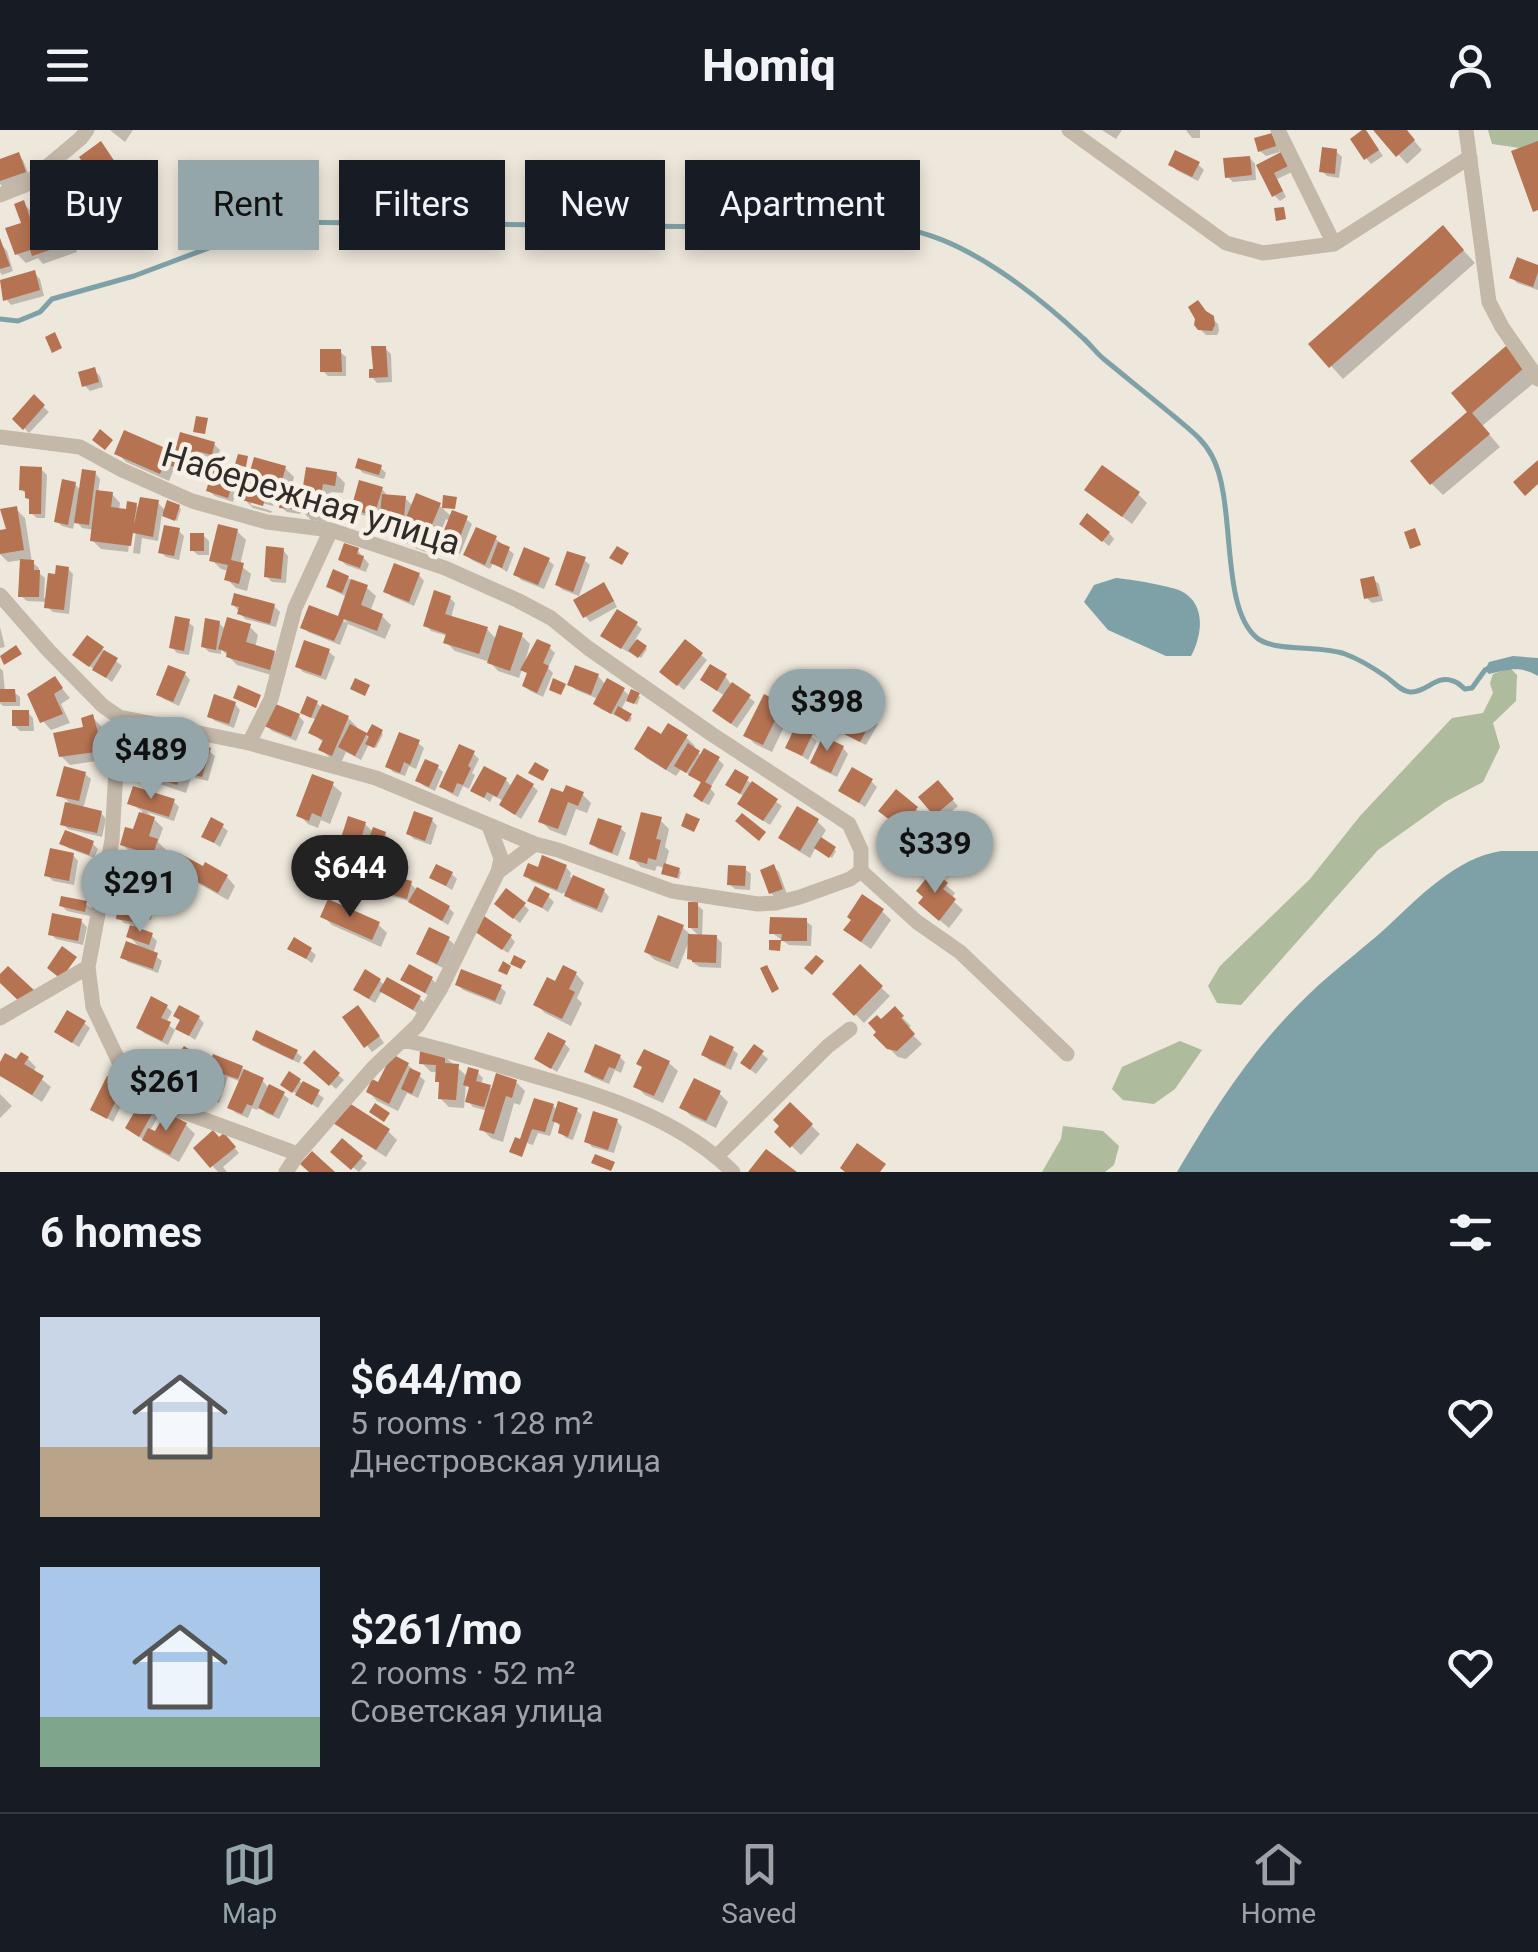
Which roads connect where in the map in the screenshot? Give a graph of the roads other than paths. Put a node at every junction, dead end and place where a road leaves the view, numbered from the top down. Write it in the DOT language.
graph roads {
  1 [pos="87,130"];
  2 [pos="1069,130"];
  3 [pos="1278,130"];
  4 [pos="1466,130"];
  5 [pos="1470,156"];
  6 [pos="0,195"];
  7 [pos="1334,244"];
  8 [pos="1538,379"];
  9 [pos="0,437"];
  10 [pos="331,530"];
  11 [pos="0,594"];
  12 [pos="119,717"];
  13 [pos="249,743"];
  14 [pos="489,826"];
  15 [pos="535,844"];
  16 [pos="861,871"];
  17 [pos="498,872"];
  18 [pos="88,968"];
  19 [pos="0,1018"];
  20 [pos="850,1030"];
  21 [pos="403,1040"];
  22 [pos="1067,1054"];
  23 [pos="298,1154"];
  24 [pos="717,1156"];
  25 [pos="287,1172"];
  26 [pos="733,1172"];
  1 -- 6 [label="street"];
  2 -- 7 [label="street"];
  3 -- 7 [label="street"];
  4 -- 5 [label="street"];
  5 -- 7 [label="street"];
  5 -- 8 [label="street"];
  9 -- 10 [label="street, Набережная улица"];
  10 -- 13 [label="street"];
  10 -- 16 [label="street, Набережная улица"];
  11 -- 12 [label="street"];
  12 -- 13 [label="street"];
  12 -- 18 [label="street"];
  13 -- 14 [label="street"];
  14 -- 15 [label="street"];
  14 -- 17 [label="street"];
  15 -- 16 [label="street"];
  15 -- 17 [label="street"];
  16 -- 22 [label="street"];
  17 -- 21 [label="street"];
  18 -- 19 [label="street"];
  18 -- 23 [label="street"];
  20 -- 24 [label="street"];
  21 -- 23 [label="street"];
  21 -- 24 [label="street"];
  23 -- 25 [label="street"];
  24 -- 26 [label="street"];
}
